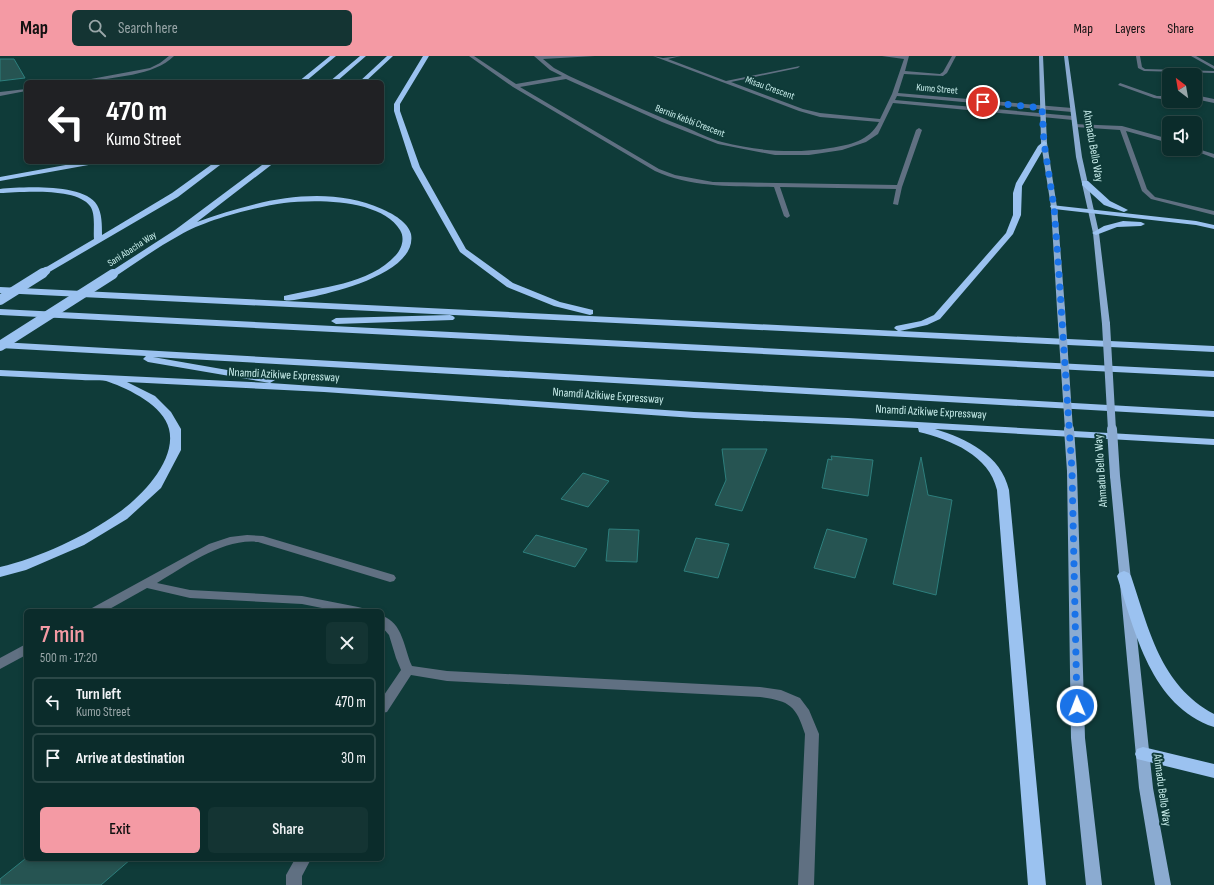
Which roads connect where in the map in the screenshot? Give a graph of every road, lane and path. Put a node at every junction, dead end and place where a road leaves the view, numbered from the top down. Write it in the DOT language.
graph roads {
  1 [pos="172,56"];
  2 [pos="333,56"];
  3 [pos="363,56"];
  4 [pos="390,56"];
  5 [pos="426,56"];
  6 [pos="471,56"];
  7 [pos="593,56"];
  8 [pos="655,56"];
  9 [pos="679,56"];
  10 [pos="884,56"];
  11 [pos="954,56"];
  12 [pos="1041,56"];
  13 [pos="1066,56"];
  14 [pos="1138,56"];
  15 [pos="1193,56"];
  16 [pos="537,57"];
  17 [pos="906,57"];
  18 [pos="663,59"];
  19 [pos="798,67"];
  20 [pos="1214,68"];
  21 [pos="901,72"];
  22 [pos="1214,72"];
  23 [pos="567,77"];
  24 [pos="88,80"];
  25 [pos="303,80"];
  26 [pos="335,80"];
  27 [pos="364,80"];
  28 [pos="726,82"];
  29 [pos="1120,84"];
  30 [pos="515,86"];
  31 [pos="24,90"];
  32 [pos="0,94"];
  33 [pos="895,94"];
  34 [pos="1162,97"];
  35 [pos="1202,98"];
  36 [pos="892,101"];
  37 [pos="1214,101"];
  38 [pos="1042,108"];
  39 [pos="1072,110"];
  40 [pos="1042,115"];
  41 [pos="882,121"];
  42 [pos="1074,121"];
  43 [pos="1122,128"];
  44 [pos="919,130"];
  45 [pos="1162,140"];
  46 [pos="1044,143"];
  47 [pos="1202,152"];
  48 [pos="1214,156"];
  49 [pos="83,164"];
  50 [pos="217,164"];
  51 [pos="269,164"];
  52 [pos="0,179"];
  53 [pos="1085,184"];
  54 [pos="777,186"];
  55 [pos="899,187"];
  56 [pos="0,191"];
  57 [pos="896,204"];
  58 [pos="1054,207"];
  59 [pos="1092,211"];
  60 [pos="1214,213"];
  61 [pos="787,216"];
  62 [pos="1160,219"];
  63 [pos="1214,227"];
  64 [pos="178,232"];
  65 [pos="1096,233"];
  66 [pos="1214,235"];
  67 [pos="98,240"];
  68 [pos="0,290"];
  69 [pos="0,300"];
  70 [pos="259,302"];
  71 [pos="0,312"];
  72 [pos="565,316"];
  73 [pos="617,319"];
  74 [pos="235,323"];
  75 [pos="837,330"];
  76 [pos="0,346"];
  77 [pos="1214,348"];
  78 [pos="92,349"];
  79 [pos="0,373"];
  80 [pos="1214,374"];
  81 [pos="108,378"];
  82 [pos="324,389"];
  83 [pos="1214,414"];
  84 [pos="848,421"];
  85 [pos="1214,442"];
  86 [pos="0,572"];
  87 [pos="1124,576"];
  88 [pos="390,578"];
  89 [pos="145,584"];
  90 [pos="100,609"];
  91 [pos="348,609"];
  92 [pos="384,622"];
  93 [pos="24,651"];
  94 [pos="0,664"];
  95 [pos="408,670"];
  96 [pos="384,705"];
  97 [pos="1214,720"];
  98 [pos="1143,754"];
  99 [pos="1214,771"];
  100 [pos="302,861"];
  101 [pos="294,885"];
  102 [pos="806,885"];
  103 [pos="1037,885"];
  104 [pos="1094,885"];
  105 [pos="1163,885"];
  1 -- 24 [label="street"];
  2 -- 25 [label="highway"];
  3 -- 26 [label="highway"];
  4 -- 27 [label="highway"];
  5 -- 73 [label="highway"];
  6 -- 30 [label="street"];
  7 -- 16 [label="street"];
  8 -- 18 [label="street, Misau Crescent"];
  9 -- 18 [label="street"];
  10 -- 17 [label="street"];
  11 -- 21 [label="street"];
  12 -- 38 [label="main road"];
  13 -- 39 [label="main road, Ahmadu Bello Way"];
  14 -- 22 [label="street"];
  15 -- 20 [label="street"];
  16 -- 23 [label="street, Bernin Kebbi Crescent"];
  17 -- 21 [label="street, Bernin Kebbi Crescent"];
  18 -- 28 [label="street, Misau Crescent"];
  19 -- 28 [label="street"];
  21 -- 33 [label="street, Bernin Kebbi Crescent"];
  23 -- 30 [label="street"];
  23 -- 41 [label="street, Bernin Kebbi Crescent"];
  28 -- 41 [label="street, Misau Crescent"];
  29 -- 34 [label="street"];
  30 -- 54 [label="street"];
  31 -- 32 [label="street"];
  33 -- 36 [label="street, Bernin Kebbi Crescent"];
  33 -- 38 [label="street, Kumo Street"];
  35 -- 37 [label="street"];
  36 -- 40 [label="street"];
  36 -- 41 [label="street, Bernin Kebbi Crescent"];
  38 -- 39 [label="street, Kumo Street"];
  38 -- 40 [label="main road"];
  39 -- 42 [label="main road, Ahmadu Bello Way"];
  40 -- 42 [label="street"];
  40 -- 46 [label="main road"];
  42 -- 43 [label="street"];
  42 -- 53 [label="main road, Ahmadu Bello Way"];
  43 -- 45 [label="street"];
  43 -- 60 [label="street"];
  44 -- 55 [label="street"];
  46 -- 58 [label="main road"];
  46 -- 75 [label="highway"];
  47 -- 48 [label="street"];
  49 -- 52 [label="highway"];
  50 -- 67 [label="highway, Sani Abacha Way"];
  51 -- 64 [label="highway, Sani Abacha Way"];
  53 -- 59 [label="main road, Ahmadu Bello Way"];
  53 -- 62 [label="highway"];
  54 -- 55 [label="street"];
  54 -- 61 [label="street"];
  55 -- 57 [label="street"];
  56 -- 67 [label="highway"];
  58 -- 59 [label="highway"];
  58 -- 104 [label="main road, bridge"];
  59 -- 62 [label="highway"];
  59 -- 65 [label="main road, Ahmadu Bello Way"];
  62 -- 63 [label="highway"];
  64 -- 70 [label="highway"];
  64 -- 76 [label="highway, Sani Abacha Way, bridge"];
  65 -- 66 [label="highway"];
  65 -- 87 [label="main road, Ahmadu Bello Way, bridge"];
  67 -- 69 [label="highway, Sani Abacha Way, bridge"];
  68 -- 70 [label="highway"];
  70 -- 72 [label="highway"];
  71 -- 74 [label="highway"];
  72 -- 73 [label="highway"];
  72 -- 74 [label="highway"];
  73 -- 75 [label="highway"];
  74 -- 80 [label="highway"];
  75 -- 77 [label="highway"];
  76 -- 78 [label="highway, Nnamdi Azikiwe Expressway"];
  78 -- 82 [label="highway"];
  78 -- 83 [label="highway, Nnamdi Azikiwe Expressway"];
  79 -- 81 [label="highway, Nnamdi Azikiwe Expressway"];
  81 -- 82 [label="highway, Nnamdi Azikiwe Expressway"];
  81 -- 86 [label="highway"];
  82 -- 84 [label="highway, Nnamdi Azikiwe Expressway"];
  84 -- 85 [label="highway, Nnamdi Azikiwe Expressway"];
  84 -- 103 [label="highway"];
  87 -- 97 [label="highway"];
  87 -- 98 [label="main road, Ahmadu Bello Way"];
  88 -- 89 [label="street"];
  89 -- 90 [label="street"];
  89 -- 91 [label="street"];
  92 -- 95 [label="street"];
  93 -- 94 [label="street"];
  95 -- 96 [label="street"];
  95 -- 102 [label="street"];
  98 -- 99 [label="highway"];
  98 -- 105 [label="main road, Ahmadu Bello Way"];
  100 -- 101 [label="street"];
}
